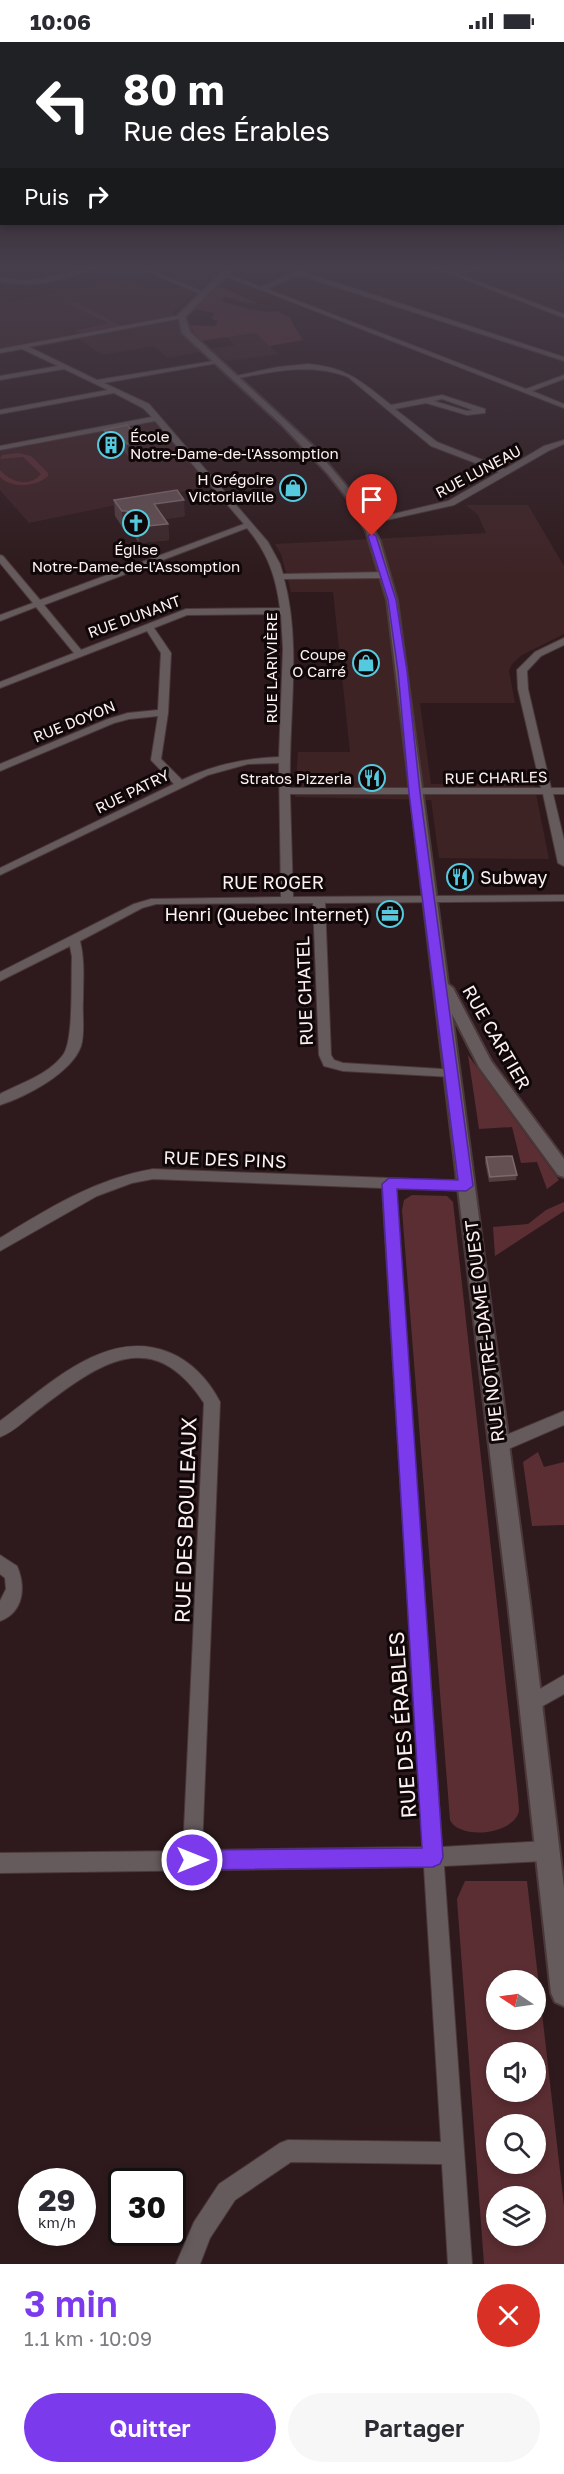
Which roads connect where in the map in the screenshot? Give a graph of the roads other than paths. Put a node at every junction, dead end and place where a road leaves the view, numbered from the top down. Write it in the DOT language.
graph roads {
  1 [pos="50,370"];
  2 [pos="72,370"];
  3 [pos="170,370"];
  4 [pos="227,370"];
  5 [pos="283,370"];
  6 [pos="334,370"];
  7 [pos="471,370"];
  8 [pos="234,376"];
  9 [pos="564,377"];
  10 [pos="0,378"];
  11 [pos="98,382"];
  12 [pos="116,391"];
  13 [pos="526,391"];
  14 [pos="428,401"];
  15 [pos="564,406"];
  16 [pos="389,408"];
  17 [pos="0,412"];
  18 [pos="157,418"];
  19 [pos="564,442"];
  20 [pos="0,448"];
  21 [pos="505,471"];
  22 [pos="367,523"];
  23 [pos="249,525"];
  24 [pos="0,558"];
  25 [pos="386,575"];
  26 [pos="280,577"];
  27 [pos="38,604"];
  28 [pos="286,610"];
  29 [pos="0,618"];
  30 [pos="149,627"];
  31 [pos="564,641"];
  32 [pos="79,653"];
  33 [pos="0,685"];
  34 [pos="163,713"];
  35 [pos="284,760"];
  36 [pos="0,768"];
  37 [pos="181,785"];
  38 [pos="284,791"];
  39 [pos="547,791"];
  40 [pos="564,791"];
  41 [pos="415,793"];
  42 [pos="564,862"];
  43 [pos="0,872"];
  44 [pos="430,898"];
  45 [pos="564,898"];
  46 [pos="287,900"];
  47 [pos="319,900"];
  48 [pos="74,940"];
  49 [pos="0,977"];
  50 [pos="441,980"];
  51 [pos="453,1072"];
  52 [pos="0,1100"];
  53 [pos="564,1171"];
  54 [pos="389,1184"];
  55 [pos="466,1186"];
  56 [pos="0,1245"];
  57 [pos="564,1418"];
  58 [pos="0,1430"];
  59 [pos="498,1446"];
  60 [pos="0,1563"];
  61 [pos="0,1613"];
  62 [pos="564,1684"];
  63 [pos="532,1703"];
  64 [pos="546,1851"];
  65 [pos="433,1857"];
  66 [pos="192,1860"];
  67 [pos="0,1863"];
  68 [pos="564,1994"];
  69 [pos="452,2153"];
  70 [pos="188,2264"];
  71 [pos="460,2264"];
  1 -- 10 [label="street"];
  2 -- 11 [label="street, RUE LARIVIÈRE"];
  3 -- 11 [label="street"];
  4 -- 8 [label="street, RUE NOTRE-DAME OUEST"];
  5 -- 8 [label="street"];
  6 -- 16 [label="street"];
  7 -- 13 [label="street"];
  8 -- 22 [label="street, RUE NOTRE-DAME OUEST"];
  9 -- 13 [label="street"];
  11 -- 12 [label="street, RUE LARIVIÈRE"];
  12 -- 17 [label="street"];
  12 -- 18 [label="street, RUE LARIVIÈRE"];
  13 -- 15 [label="street"];
  14 -- 14 [label="street"];
  14 -- 16 [label="street"];
  16 -- 21 [label="street"];
  18 -- 20 [label="street"];
  18 -- 23 [label="street, RUE LARIVIÈRE"];
  19 -- 21 [label="street, RUE LUNEAU"];
  21 -- 22 [label="street, RUE LUNEAU"];
  22 -- 25 [label="street, RUE NOTRE-DAME OUEST"];
  23 -- 26 [label="street, RUE LARIVIÈRE"];
  23 -- 27 [label="street"];
  24 -- 27 [label="street"];
  25 -- 26 [label="street"];
  25 -- 41 [label="street, RUE NOTRE-DAME OUEST"];
  26 -- 28 [label="street, RUE LARIVIÈRE"];
  27 -- 29 [label="street"];
  27 -- 32 [label="street"];
  28 -- 30 [label="street, RUE DUNANT"];
  28 -- 35 [label="street, RUE LARIVIÈRE"];
  30 -- 32 [label="street, RUE DUNANT"];
  30 -- 34 [label="street"];
  31 -- 39 [label="street"];
  32 -- 33 [label="street, RUE DUNANT"];
  34 -- 36 [label="street, RUE DOYON"];
  34 -- 37 [label="street"];
  35 -- 37 [label="street, RUE PATRY"];
  35 -- 38 [label="street, RUE LARIVIÈRE"];
  37 -- 43 [label="street, RUE PATRY"];
  38 -- 41 [label="street, RUE CHARLES"];
  38 -- 46 [label="street, RUE LARIVIÈRE"];
  39 -- 40 [label="street, RUE CHARLES"];
  39 -- 41 [label="street, RUE CHARLES"];
  39 -- 42 [label="street"];
  41 -- 44 [label="street, RUE NOTRE-DAME OUEST"];
  44 -- 45 [label="street, RUE ROGER"];
  44 -- 47 [label="street, RUE ROGER"];
  44 -- 50 [label="street, RUE NOTRE-DAME OUEST"];
  46 -- 47 [label="street, RUE ROGER"];
  46 -- 48 [label="street, RUE ROGER"];
  47 -- 51 [label="street, RUE CHATEL"];
  48 -- 49 [label="street, RUE ROGER"];
  48 -- 52 [label="street"];
  50 -- 51 [label="street, RUE NOTRE-DAME OUEST"];
  50 -- 53 [label="street, RUE CARTIER"];
  51 -- 55 [label="street, RUE NOTRE-DAME OUEST"];
  54 -- 55 [label="street, RUE DES PINS"];
  54 -- 56 [label="street, RUE DES PINS"];
  54 -- 65 [label="street, RUE DES ÉRABLES"];
  55 -- 59 [label="street, RUE NOTRE-DAME OUEST"];
  57 -- 59 [label="street"];
  58 -- 66 [label="street, RUE DES BOULEAUX"];
  59 -- 63 [label="street, RUE NOTRE-DAME OUEST"];
  60 -- 61 [label="street"];
  62 -- 63 [label="street"];
  63 -- 64 [label="street, RUE NOTRE-DAME OUEST"];
  64 -- 65 [label="street"];
  64 -- 68 [label="street, RUE NOTRE-DAME OUEST"];
  65 -- 66 [label="street"];
  65 -- 69 [label="street, RUE DES ÉRABLES"];
  66 -- 67 [label="street"];
  69 -- 70 [label="street"];
  69 -- 71 [label="street, RUE DES ÉRABLES"];
}
